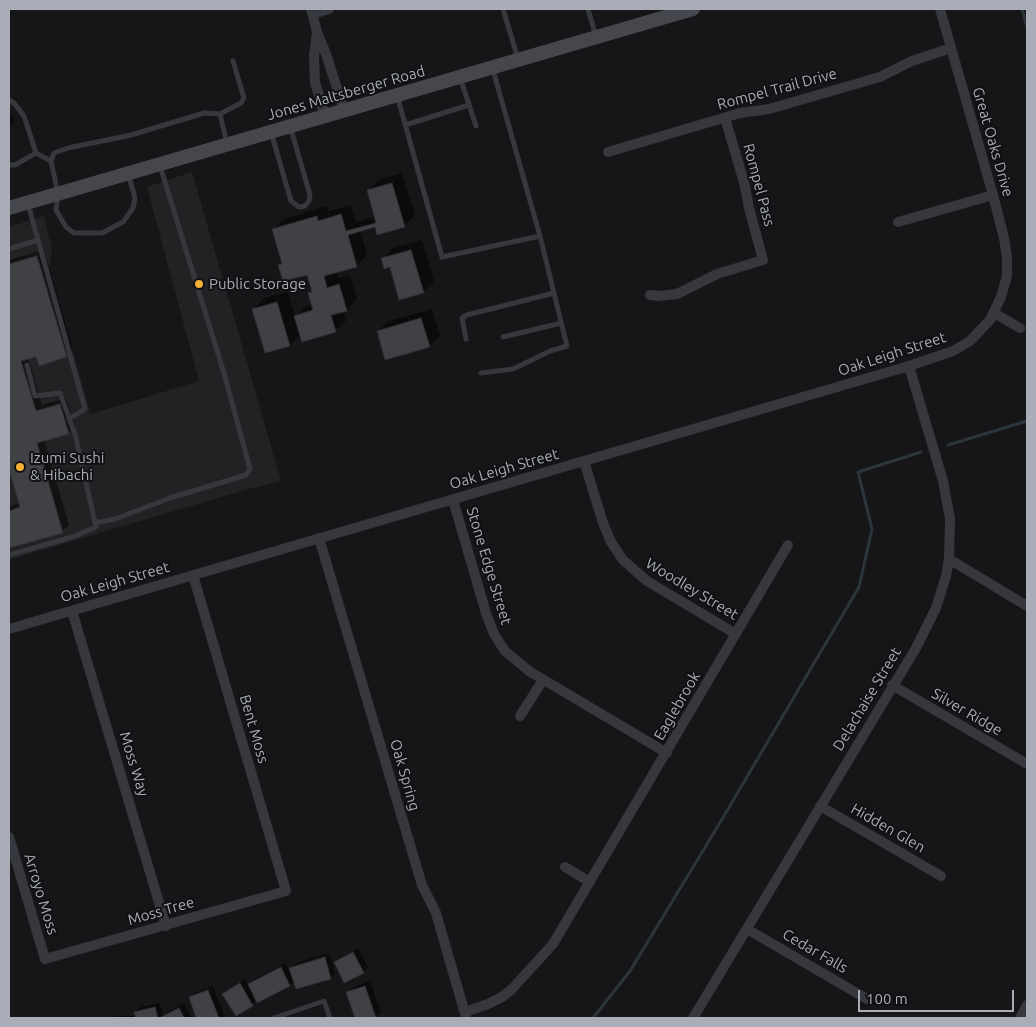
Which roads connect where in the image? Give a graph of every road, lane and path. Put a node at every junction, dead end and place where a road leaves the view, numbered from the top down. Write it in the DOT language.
graph roads {
  1 [pos="329,9"];
  2 [pos="503,9"];
  3 [pos="588,9"];
  4 [pos="693,9"];
  5 [pos="940,9"];
  6 [pos="312,11"];
  7 [pos="671,12"];
  8 [pos="317,32"];
  9 [pos="596,37"];
  10 [pos="951,48"];
  11 [pos="518,60"];
  12 [pos="233,61"];
  13 [pos="493,67"];
  14 [pos="460,76"];
  15 [pos="397,95"];
  16 [pos="9,100"];
  17 [pos="469,104"];
  18 [pos="344,110"];
  19 [pos="220,114"];
  20 [pos="325,116"];
  21 [pos="725,118"];
  22 [pos="405,124"];
  23 [pos="290,126"];
  24 [pos="476,126"];
  25 [pos="271,132"];
  26 [pos="227,144"];
  27 [pos="608,152"];
  28 [pos="36,153"];
  29 [pos="51,161"];
  30 [pos="160,164"];
  31 [pos="9,165"];
  32 [pos="128,173"];
  33 [pos="58,194"];
  34 [pos="993,195"];
  35 [pos="28,202"];
  36 [pos="9,208"];
  37 [pos="898,222"];
  38 [pos="540,236"];
  39 [pos="38,240"];
  40 [pos="9,249"];
  41 [pos="554,293"];
  42 [pos="650,295"];
  43 [pos="994,313"];
  44 [pos="562,323"];
  45 [pos="1020,328"];
  46 [pos="503,337"];
  47 [pos="466,339"];
  48 [pos="27,365"];
  49 [pos="909,366"];
  50 [pos="481,374"];
  51 [pos="70,419"];
  52 [pos="584,461"];
  53 [pos="452,500"];
  54 [pos="95,523"];
  55 [pos="320,538"];
  56 [pos="788,545"];
  57 [pos="9,555"];
  58 [pos="948,559"];
  59 [pos="193,575"];
  60 [pos="1027,606"];
  61 [pos="72,611"];
  62 [pos="9,630"];
  63 [pos="736,634"];
  64 [pos="543,680"];
  65 [pos="892,685"];
  66 [pos="520,716"];
  67 [pos="667,753"];
  68 [pos="1027,764"];
  69 [pos="820,806"];
  70 [pos="9,837"];
  71 [pos="565,867"];
  72 [pos="941,876"];
  73 [pos="590,882"];
  74 [pos="286,891"];
  75 [pos="166,926"];
  76 [pos="747,929"];
  77 [pos="45,959"];
  78 [pos="867,999"];
  79 [pos="1027,1005"];
  80 [pos="466,1015"];
  81 [pos="274,1018"];
  82 [pos="330,1018"];
  83 [pos="693,1018"];
  84 [pos="1020,1018"];
  1 -- 6 [label="street"];
  2 -- 11 [label="lane"];
  3 -- 9 [label="lane"];
  4 -- 7 [label="main road, Jones Maltsberger Road"];
  5 -- 10 [label="street, Great Oaks Drive"];
  6 -- 8 [label="street"];
  7 -- 9 [label="main road, Jones Maltsberger Road"];
  8 -- 18 [label="street"];
  8 -- 20 [label="street"];
  9 -- 11 [label="main road, Jones Maltsberger Road"];
  10 -- 21 [label="street, Rompel Trail Drive"];
  10 -- 34 [label="street, Great Oaks Drive"];
  11 -- 13 [label="main road, Jones Maltsberger Road"];
  12 -- 19 [label="lane"];
  13 -- 14 [label="main road, Jones Maltsberger Road"];
  13 -- 38 [label="lane"];
  14 -- 15 [label="main road, Jones Maltsberger Road"];
  14 -- 17 [label="lane"];
  15 -- 18 [label="main road, Jones Maltsberger Road"];
  15 -- 22 [label="lane"];
  16 -- 28 [label="lane"];
  17 -- 22 [label="lane"];
  17 -- 24 [label="lane"];
  18 -- 20 [label="main road, Jones Maltsberger Road"];
  19 -- 26 [label="lane"];
  19 -- 29 [label="lane"];
  20 -- 23 [label="main road, Jones Maltsberger Road"];
  21 -- 27 [label="street, Rompel Trail Drive"];
  21 -- 42 [label="street, Rompel Pass"];
  22 -- 38 [label="lane"];
  23 -- 25 [label="main road, Jones Maltsberger Road"];
  23 -- 25 [label="lane"];
  25 -- 26 [label="main road, Jones Maltsberger Road"];
  26 -- 30 [label="main road, Jones Maltsberger Road"];
  28 -- 29 [label="lane"];
  28 -- 31 [label="lane"];
  29 -- 33 [label="lane"];
  30 -- 32 [label="main road, Jones Maltsberger Road"];
  30 -- 54 [label="lane"];
  32 -- 33 [label="main road, Jones Maltsberger Road"];
  32 -- 33 [label="lane"];
  33 -- 35 [label="main road, Jones Maltsberger Road"];
  34 -- 37 [label="street"];
  34 -- 43 [label="street, Great Oaks Drive"];
  35 -- 36 [label="main road, Jones Maltsberger Road"];
  35 -- 39 [label="lane"];
  38 -- 41 [label="lane"];
  39 -- 40 [label="lane"];
  39 -- 51 [label="lane"];
  41 -- 44 [label="lane"];
  41 -- 47 [label="lane"];
  43 -- 45 [label="street"];
  43 -- 49 [label="street, Oak Leigh Street"];
  44 -- 46 [label="lane"];
  44 -- 50 [label="lane"];
  48 -- 51 [label="lane"];
  49 -- 52 [label="street, Oak Leigh Street"];
  49 -- 58 [label="street, Delachaise Street"];
  51 -- 54 [label="lane"];
  52 -- 53 [label="street, Oak Leigh Street"];
  52 -- 63 [label="street, Woodley Street"];
  53 -- 55 [label="street, Oak Leigh Street"];
  53 -- 64 [label="street, Stone Edge Street"];
  54 -- 57 [label="lane"];
  55 -- 59 [label="street, Oak Leigh Street"];
  55 -- 80 [label="street, Oak Spring"];
  56 -- 63 [label="street, Eaglebrook"];
  58 -- 60 [label="street"];
  58 -- 65 [label="street, Delachaise Street"];
  59 -- 61 [label="street, Oak Leigh Street"];
  59 -- 74 [label="street, Bent Moss"];
  61 -- 62 [label="street, Oak Leigh Street"];
  61 -- 75 [label="street, Moss Way"];
  63 -- 67 [label="street, Eaglebrook"];
  64 -- 66 [label="street"];
  64 -- 67 [label="street, Stone Edge Street"];
  65 -- 68 [label="street, Silver Ridge"];
  65 -- 69 [label="street, Delachaise Street"];
  67 -- 73 [label="street, Eaglebrook"];
  69 -- 72 [label="street, Hidden Glen"];
  69 -- 76 [label="street, Delachaise Street"];
  70 -- 77 [label="street, Arroyo Moss"];
  71 -- 73 [label="street"];
  73 -- 80 [label="street, Eaglebrook"];
  74 -- 75 [label="street, Moss Tree"];
  75 -- 77 [label="street, Moss Tree"];
  76 -- 78 [label="street, Cedar Falls"];
  76 -- 83 [label="street, Delachaise Street"];
  79 -- 84 [label="street"];
  81 -- 82 [label="lane"];
}
